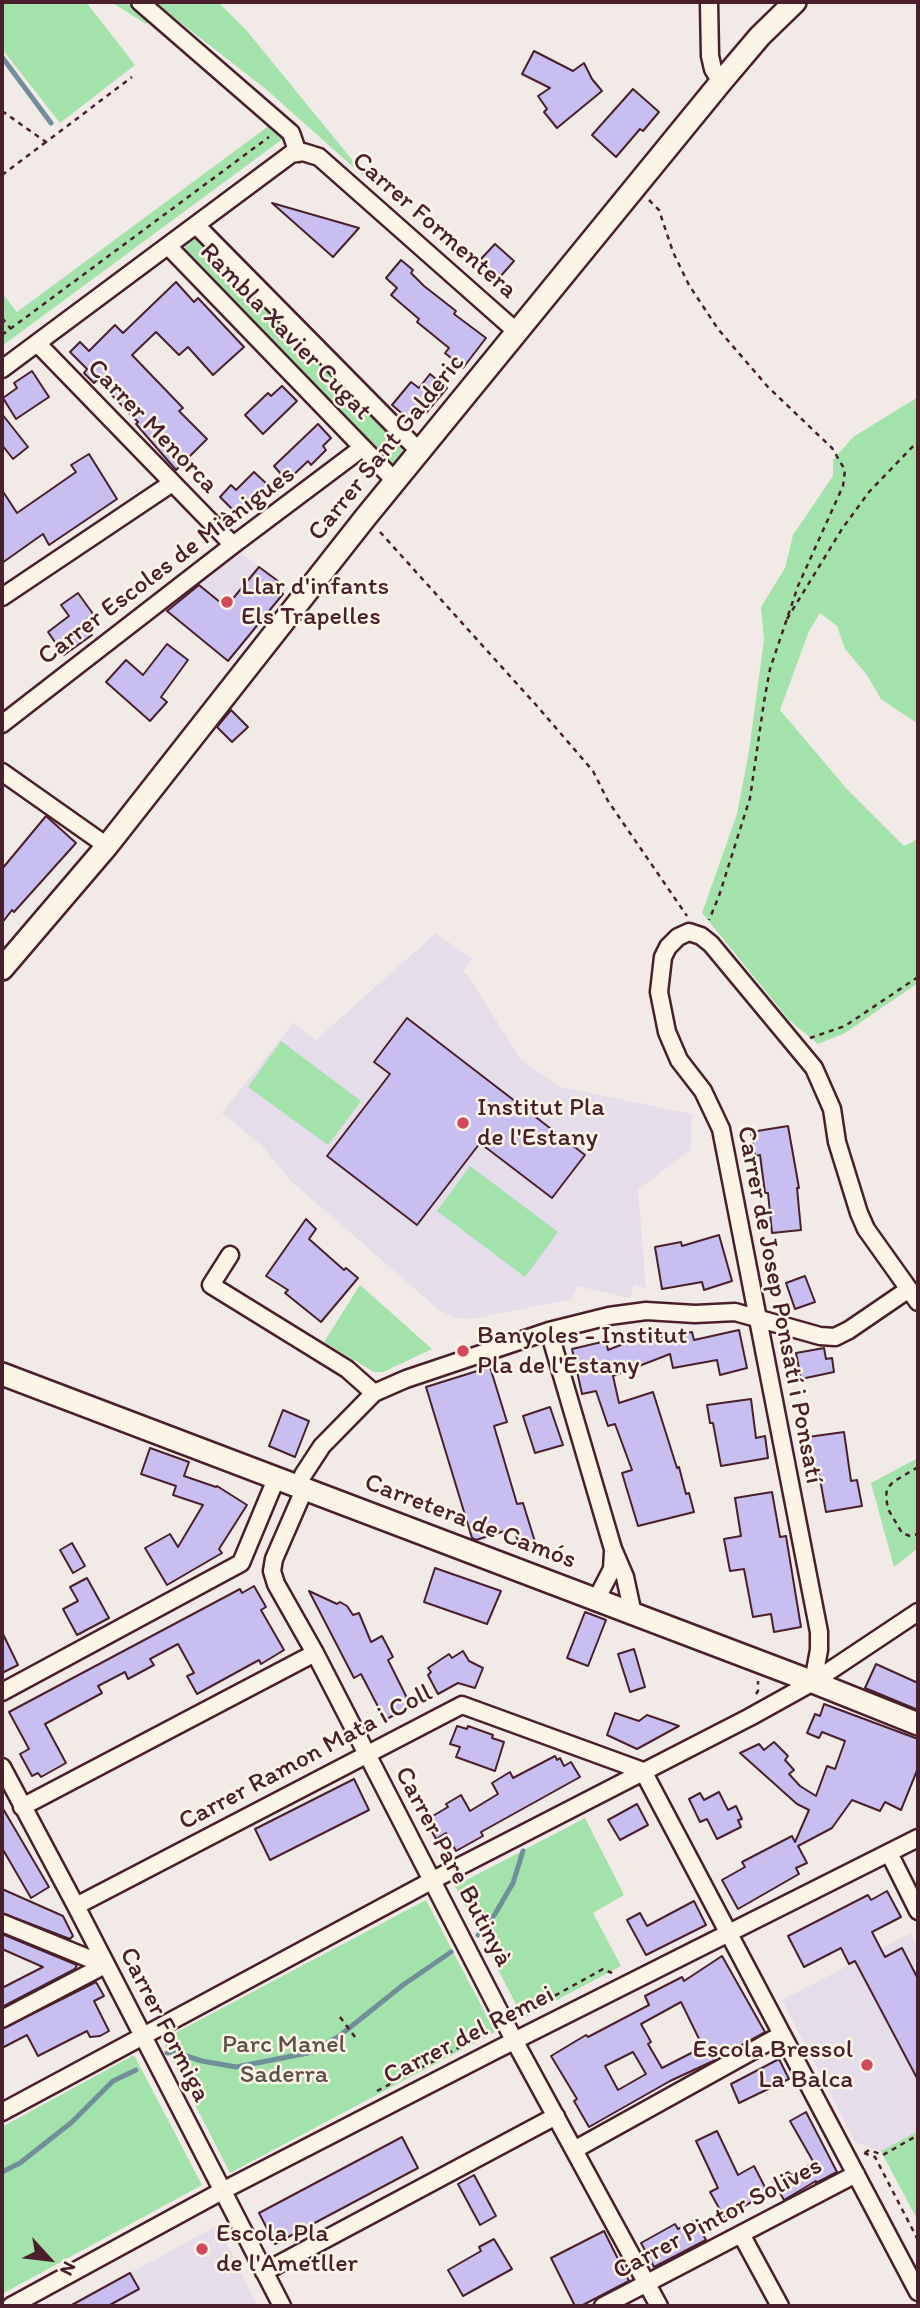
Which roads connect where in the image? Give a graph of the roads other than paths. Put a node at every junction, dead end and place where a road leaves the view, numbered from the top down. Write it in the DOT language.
graph roads {
  1 [pos="140,2"];
  2 [pos="709,2"];
  3 [pos="796,2"];
  4 [pos="721,82"];
  5 [pos="298,153"];
  6 [pos="197,225"];
  7 [pos="168,246"];
  8 [pos="517,332"];
  9 [pos="37,343"];
  10 [pos="2,369"];
  11 [pos="362,448"];
  12 [pos="421,453"];
  13 [pos="172,482"];
  14 [pos="396,482"];
  15 [pos="233,545"];
  16 [pos="2,597"];
  17 [pos="2,724"];
  18 [pos="2,772"];
  19 [pos="107,846"];
  20 [pos="2,969"];
  21 [pos="230,1255"];
  22 [pos="914,1295"];
  23 [pos="759,1320"];
  24 [pos="549,1331"];
  25 [pos="2,1374"];
  26 [pos="374,1393"];
  27 [pos="276,1479"];
  28 [pos="301,1489"];
  29 [pos="247,1549"];
  30 [pos="613,1549"];
  31 [pos="274,1559"];
  32 [pos="596,1600"];
  33 [pos="918,1612"];
  34 [pos="634,1614"];
  35 [pos="315,1653"];
  36 [pos="813,1682"];
  37 [pos="2,1692"];
  38 [pos="918,1724"];
  39 [pos="366,1754"];
  40 [pos="2,1767"];
  41 [pos="643,1771"];
  42 [pos="13,1803"];
  43 [pos="918,1839"];
  44 [pos="889,1853"];
  45 [pos="433,1880"];
  46 [pos="76,1906"];
  47 [pos="918,1911"];
  48 [pos="2,1923"];
  49 [pos="729,1932"];
  50 [pos="105,1965"];
  51 [pos="2,2019"];
  52 [pos="781,2035"];
  53 [pos="142,2037"];
  54 [pos="514,2040"];
  55 [pos="2,2112"];
  56 [pos="555,2116"];
  57 [pos="574,2150"];
  58 [pos="854,2163"];
  59 [pos="222,2191"];
  60 [pos="741,2234"];
  61 [pos="264,2272"];
  62 [pos="647,2284"];
  63 [pos="918,2292"];
  64 [pos="11,2306"];
  65 [pos="282,2306"];
  66 [pos="603,2306"];
  67 [pos="659,2306"];
  68 [pos="780,2306"];
  1 -- 5 [label="street"];
  2 -- 4 [label="street"];
  3 -- 4 [label="street, Carrer Sant Galderic"];
  4 -- 8 [label="street, Carrer Sant Galderic"];
  5 -- 6 [label="street"];
  5 -- 8 [label="street, Carrer Formentera"];
  6 -- 7 [label="street"];
  6 -- 12 [label="street, Rambla Xavier Cugat"];
  7 -- 9 [label="street"];
  7 -- 11 [label="street, Rambla Xavier Cugat"];
  8 -- 12 [label="street, Carrer Sant Galderic"];
  9 -- 10 [label="street"];
  9 -- 13 [label="street, Carrer Menorca"];
  11 -- 14 [label="street, Rambla Xavier Cugat"];
  11 -- 15 [label="street, Carrer Escoles de Miànigues"];
  12 -- 14 [label="street, Carrer Sant Galderic"];
  13 -- 15 [label="street, Carrer Menorca"];
  13 -- 16 [label="street"];
  14 -- 19 [label="street, Carrer Sant Galderic"];
  15 -- 17 [label="street, Carrer Escoles de Miànigues"];
  18 -- 19 [label="street"];
  19 -- 20 [label="street, Carrer Sant Galderic"];
  21 -- 26 [label="street"];
  22 -- 23 [label="street"];
  22 -- 23 [label="street, Carrer de Josep Ponsatí i Ponsatí"];
  23 -- 24 [label="street"];
  23 -- 36 [label="street, Carrer de Josep Ponsatí i Ponsatí"];
  24 -- 26 [label="street"];
  24 -- 30 [label="street"];
  25 -- 27 [label="street, Carretera de Camós"];
  26 -- 28 [label="street"];
  27 -- 28 [label="street, Carretera de Camós"];
  27 -- 29 [label="street"];
  28 -- 31 [label="street"];
  28 -- 32 [label="street, Carretera de Camós"];
  29 -- 31 [label="street"];
  29 -- 37 [label="street"];
  30 -- 32 [label="street"];
  30 -- 34 [label="street"];
  31 -- 35 [label="street, Carrer Pare Butinyà"];
  32 -- 34 [label="street, Carretera de Camós"];
  33 -- 36 [label="street"];
  34 -- 36 [label="street, Carretera de Camós"];
  35 -- 39 [label="street, Carrer Pare Butinyà"];
  35 -- 42 [label="street"];
  36 -- 38 [label="street, Carretera de Camós"];
  36 -- 41 [label="street"];
  39 -- 41 [label="street, Carrer Ramon Mata i Coll"];
  39 -- 45 [label="street, Carrer Pare Butinyà"];
  39 -- 46 [label="street, Carrer Ramon Mata i Coll"];
  40 -- 42 [label="street, Carrer Formiga"];
  41 -- 45 [label="street"];
  41 -- 49 [label="street"];
  42 -- 46 [label="street, Carrer Formiga"];
  43 -- 44 [label="street, Carrer del Remei"];
  44 -- 47 [label="street"];
  44 -- 49 [label="street, Carrer del Remei"];
  45 -- 53 [label="street"];
  45 -- 54 [label="street, Carrer Pare Butinyà"];
  46 -- 50 [label="street, Carrer Formiga"];
  48 -- 50 [label="street"];
  49 -- 52 [label="street"];
  49 -- 54 [label="street, Carrer del Remei"];
  50 -- 51 [label="street"];
  50 -- 53 [label="street, Carrer Formiga"];
  52 -- 57 [label="street"];
  52 -- 58 [label="street"];
  53 -- 55 [label="street"];
  53 -- 59 [label="street, Carrer Formiga"];
  54 -- 56 [label="street, Carrer Pare Butinyà"];
  54 -- 59 [label="street, Carrer del Remei"];
  56 -- 57 [label="street, Carrer Pare Butinyà"];
  56 -- 61 [label="street"];
  57 -- 62 [label="street, Carrer Pare Butinyà"];
  58 -- 60 [label="street, Carrer Pintor Solives"];
  58 -- 63 [label="street"];
  59 -- 61 [label="street, Carrer Formiga"];
  59 -- 64 [label="street, Carrer del Remei"];
  60 -- 62 [label="street, Carrer Pintor Solives"];
  60 -- 68 [label="street"];
  61 -- 65 [label="street, Carrer Formiga"];
  62 -- 66 [label="street, Carrer Pintor Solives"];
  62 -- 67 [label="street, Carrer Pare Butinyà"];
}
